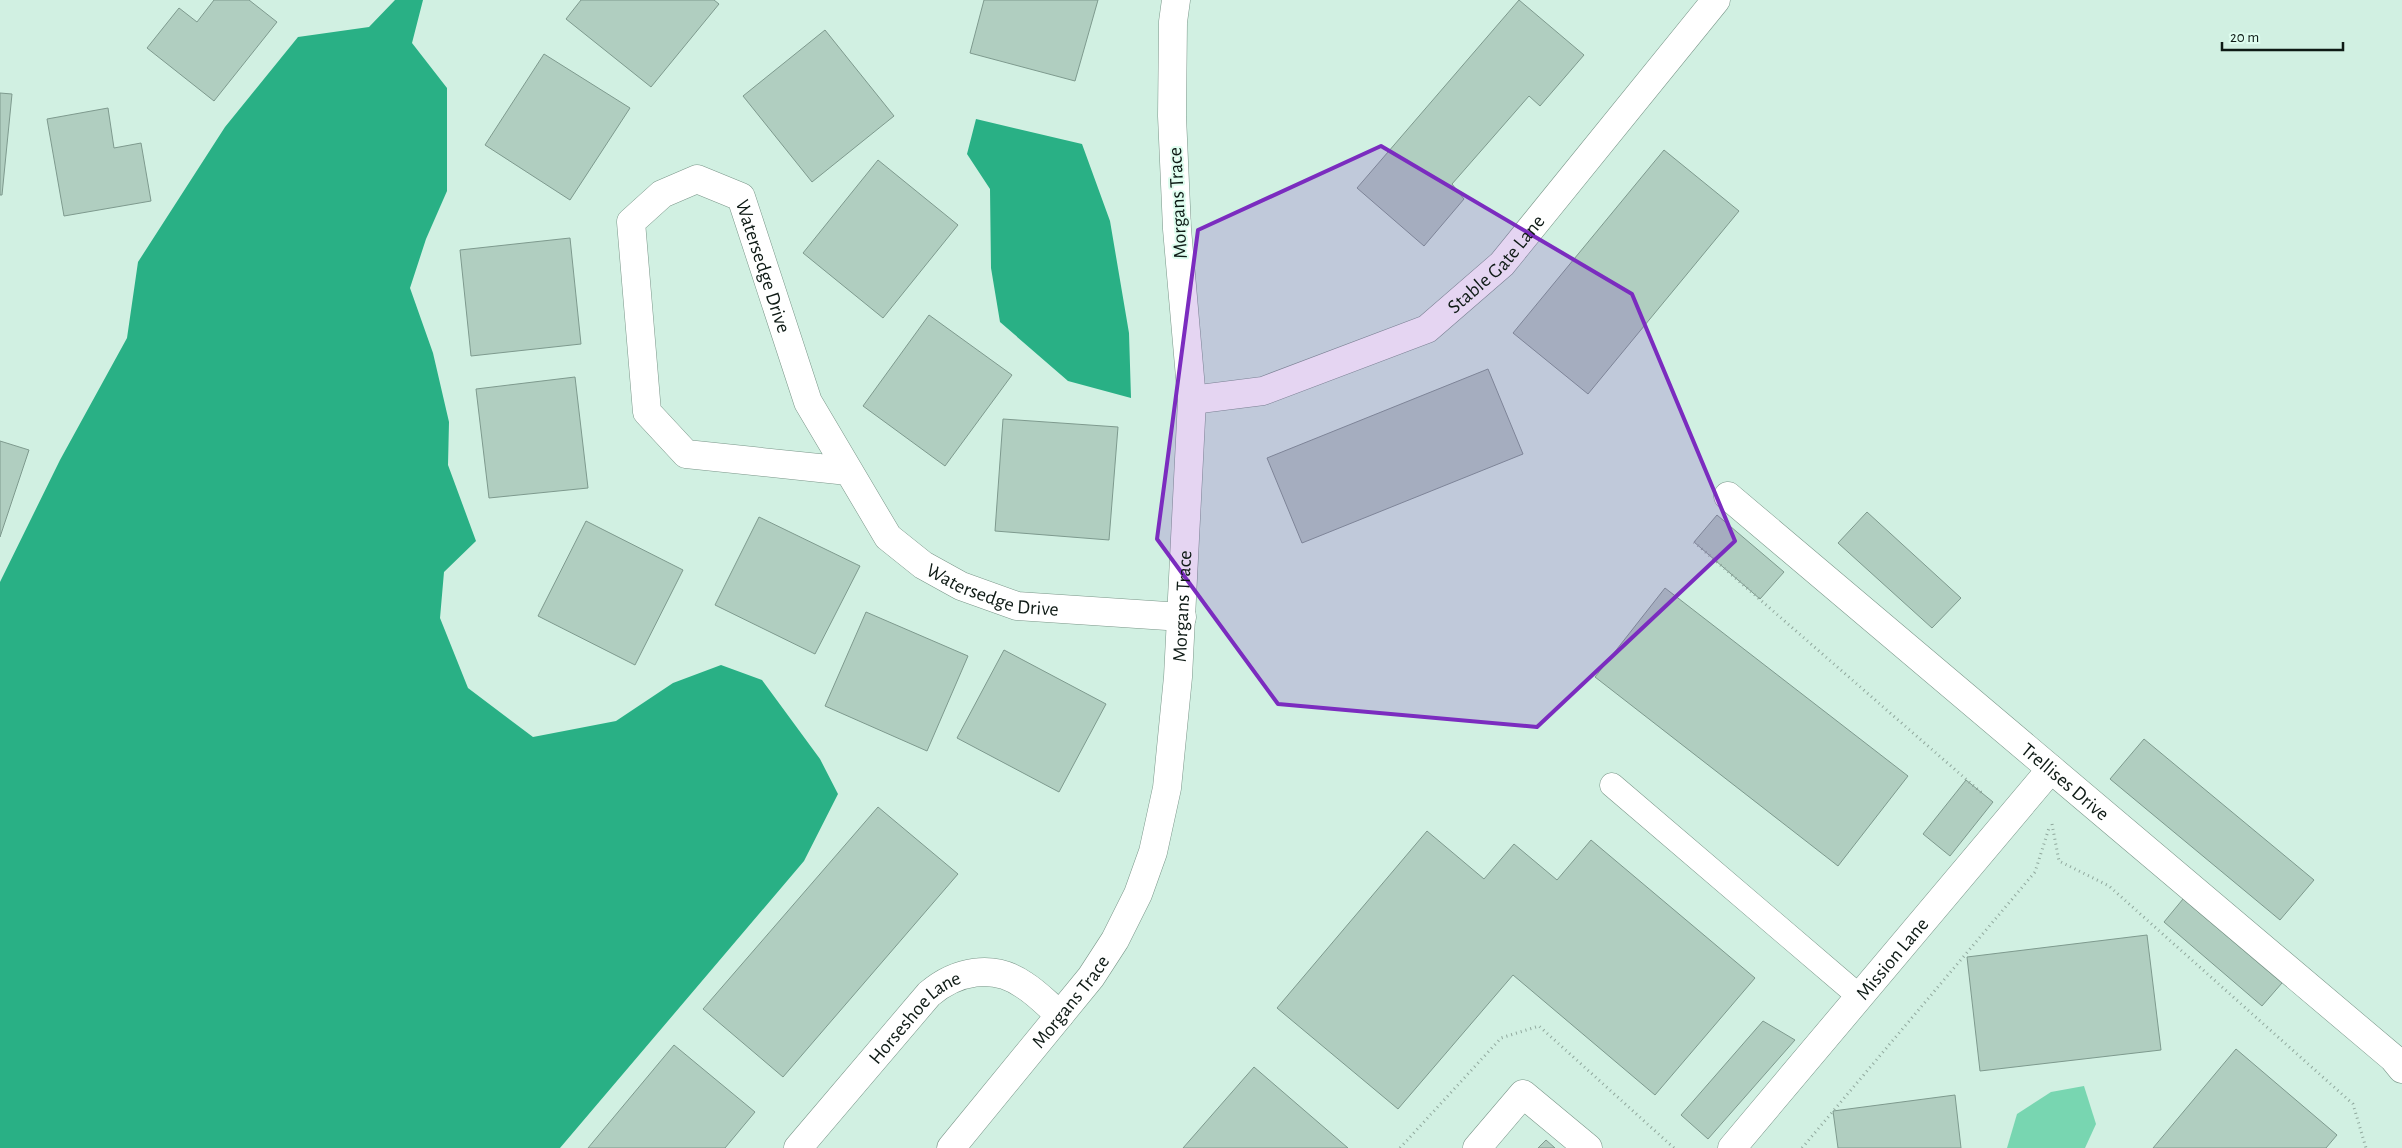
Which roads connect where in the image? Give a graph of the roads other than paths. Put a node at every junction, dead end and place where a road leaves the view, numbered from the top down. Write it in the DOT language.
graph roads {
  1 [pos="1176,0"];
  2 [pos="1716,0"];
  3 [pos="1192,400"];
  4 [pos="848,471"];
  5 [pos="1728,496"];
  6 [pos="1182,617"];
  7 [pos="2051,769"];
  8 [pos="1612,785"];
  9 [pos="1860,996"];
  10 [pos="1060,1015"];
  11 [pos="2402,1070"];
  12 [pos="798,1148"];
  13 [pos="951,1148"];
  14 [pos="1477,1148"];
  15 [pos="1588,1148"];
  16 [pos="1732,1148"];
  1 -- 3 [label="street, Morgans Trace"];
  2 -- 3 [label="street, Stable Gate Lane"];
  3 -- 6 [label="street, Morgans Trace"];
  4 -- 6 [label="street, Watersedge Drive"];
  5 -- 7 [label="street, Trellises Drive"];
  6 -- 10 [label="street, Morgans Trace"];
  7 -- 9 [label="street, Mission Lane"];
  7 -- 11 [label="street, Trellises Drive"];
  8 -- 9 [label="lane"];
  9 -- 16 [label="street, Mission Lane"];
  10 -- 12 [label="street, Horseshoe Lane"];
  10 -- 13 [label="street, Morgans Trace"];
  14 -- 15 [label="street"];
}
